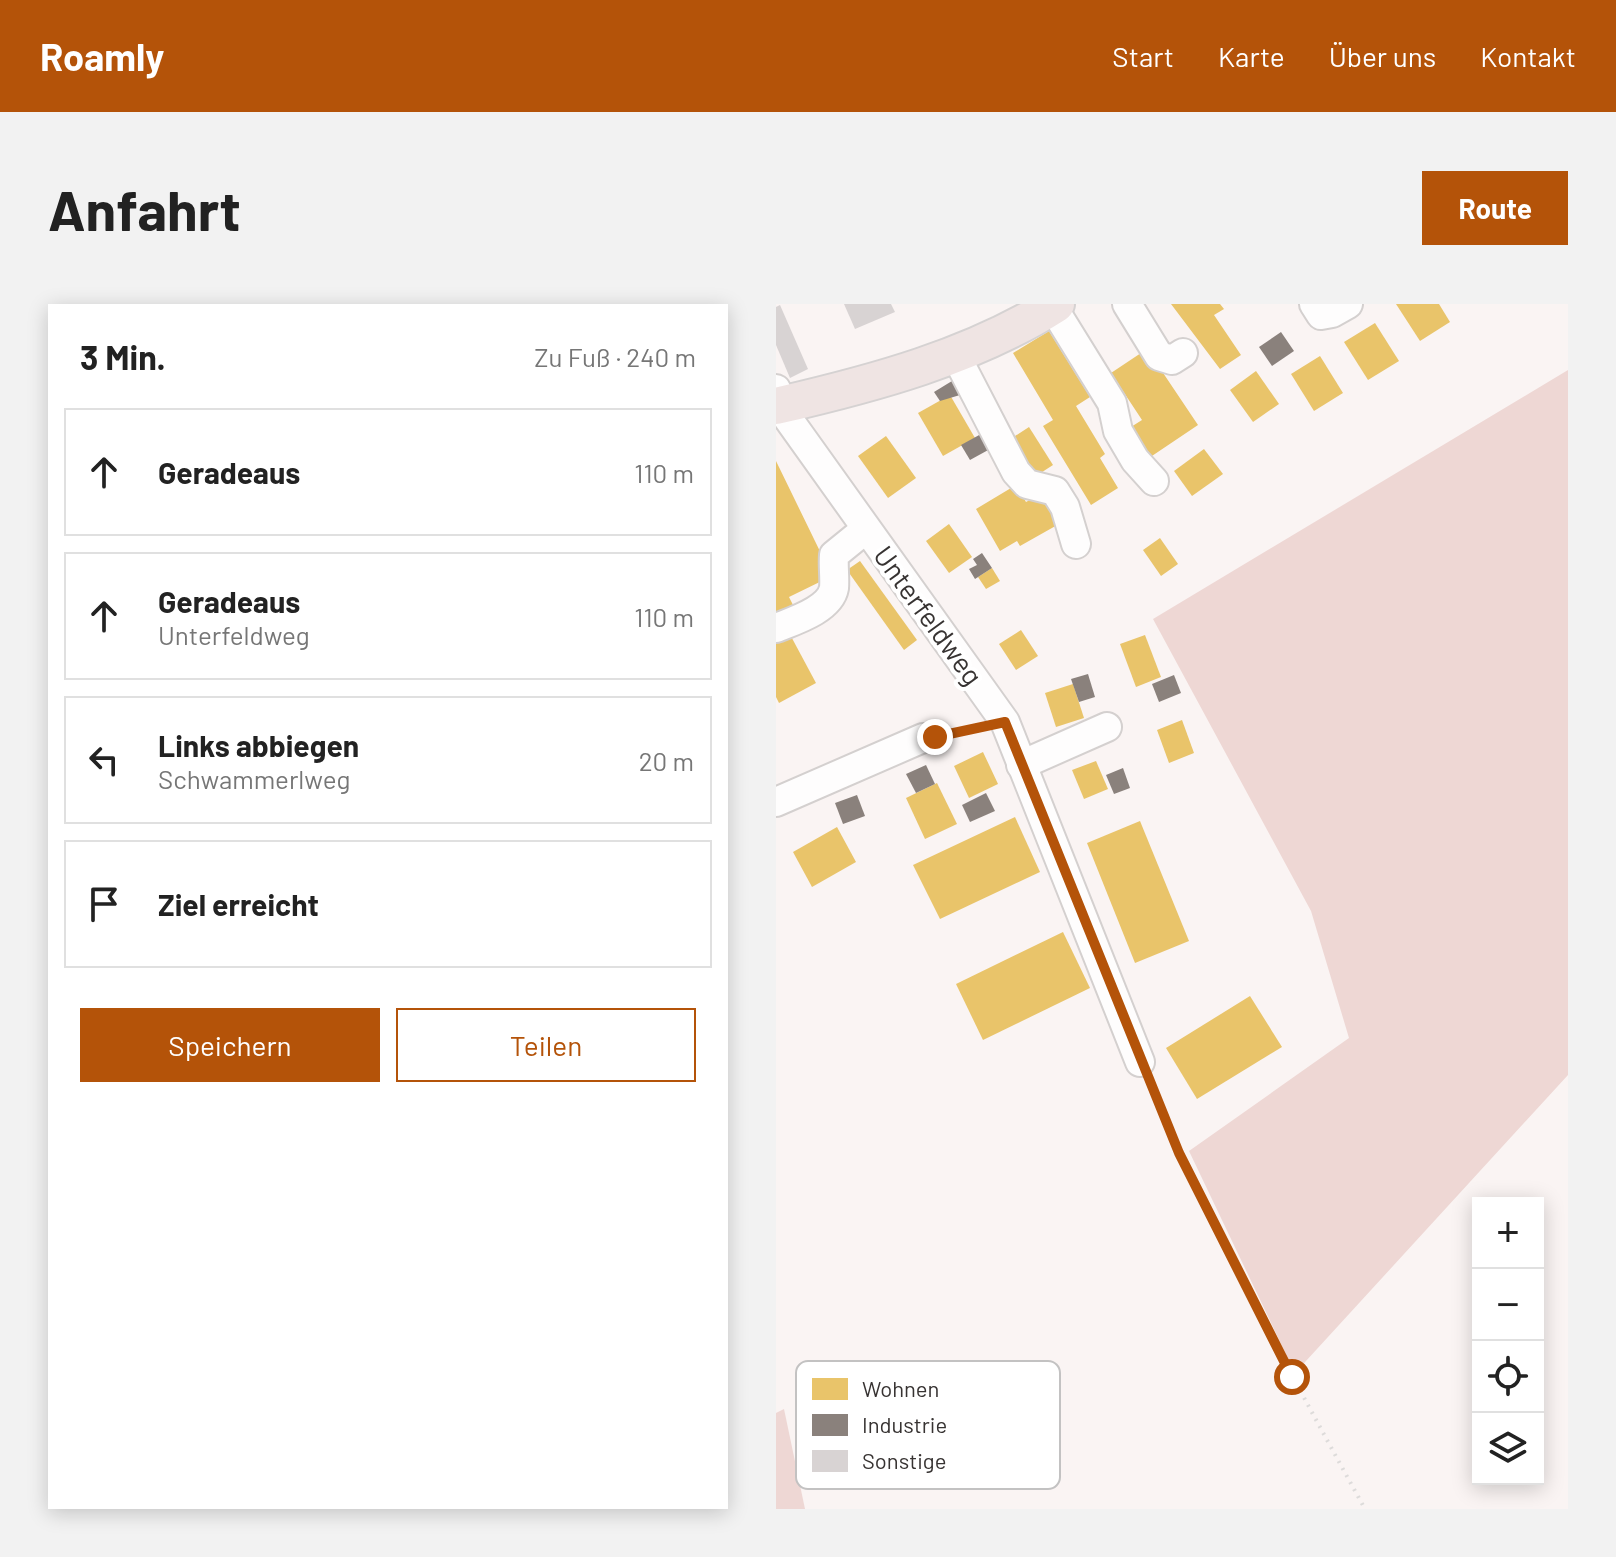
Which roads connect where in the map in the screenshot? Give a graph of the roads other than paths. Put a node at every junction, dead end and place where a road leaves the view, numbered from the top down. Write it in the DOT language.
graph roads {
  1 [pos="1127,304"];
  2 [pos="1314,304"];
  3 [pos="1348,304"];
  4 [pos="1054,305"];
  5 [pos="1183,353"];
  6 [pos="955,354"];
  7 [pos="777,400"];
  8 [pos="1154,481"];
  9 [pos="866,529"];
  10 [pos="1076,544"];
  11 [pos="776,628"];
  12 [pos="1107,727"];
  13 [pos="923,738"];
  14 [pos="1021,765"];
  15 [pos="776,802"];
  16 [pos="1140,1062"];
  1 -- 5 [label="street"];
  2 -- 3 [label="street"];
  4 -- 6 [label="main road"];
  4 -- 8 [label="street"];
  6 -- 7 [label="main road"];
  6 -- 10 [label="street"];
  7 -- 9 [label="street, Unterfeldweg"];
  9 -- 11 [label="street"];
  9 -- 14 [label="street, Unterfeldweg"];
  12 -- 14 [label="street"];
  13 -- 15 [label="street"];
  14 -- 16 [label="street, Unterfeldweg"];
}
